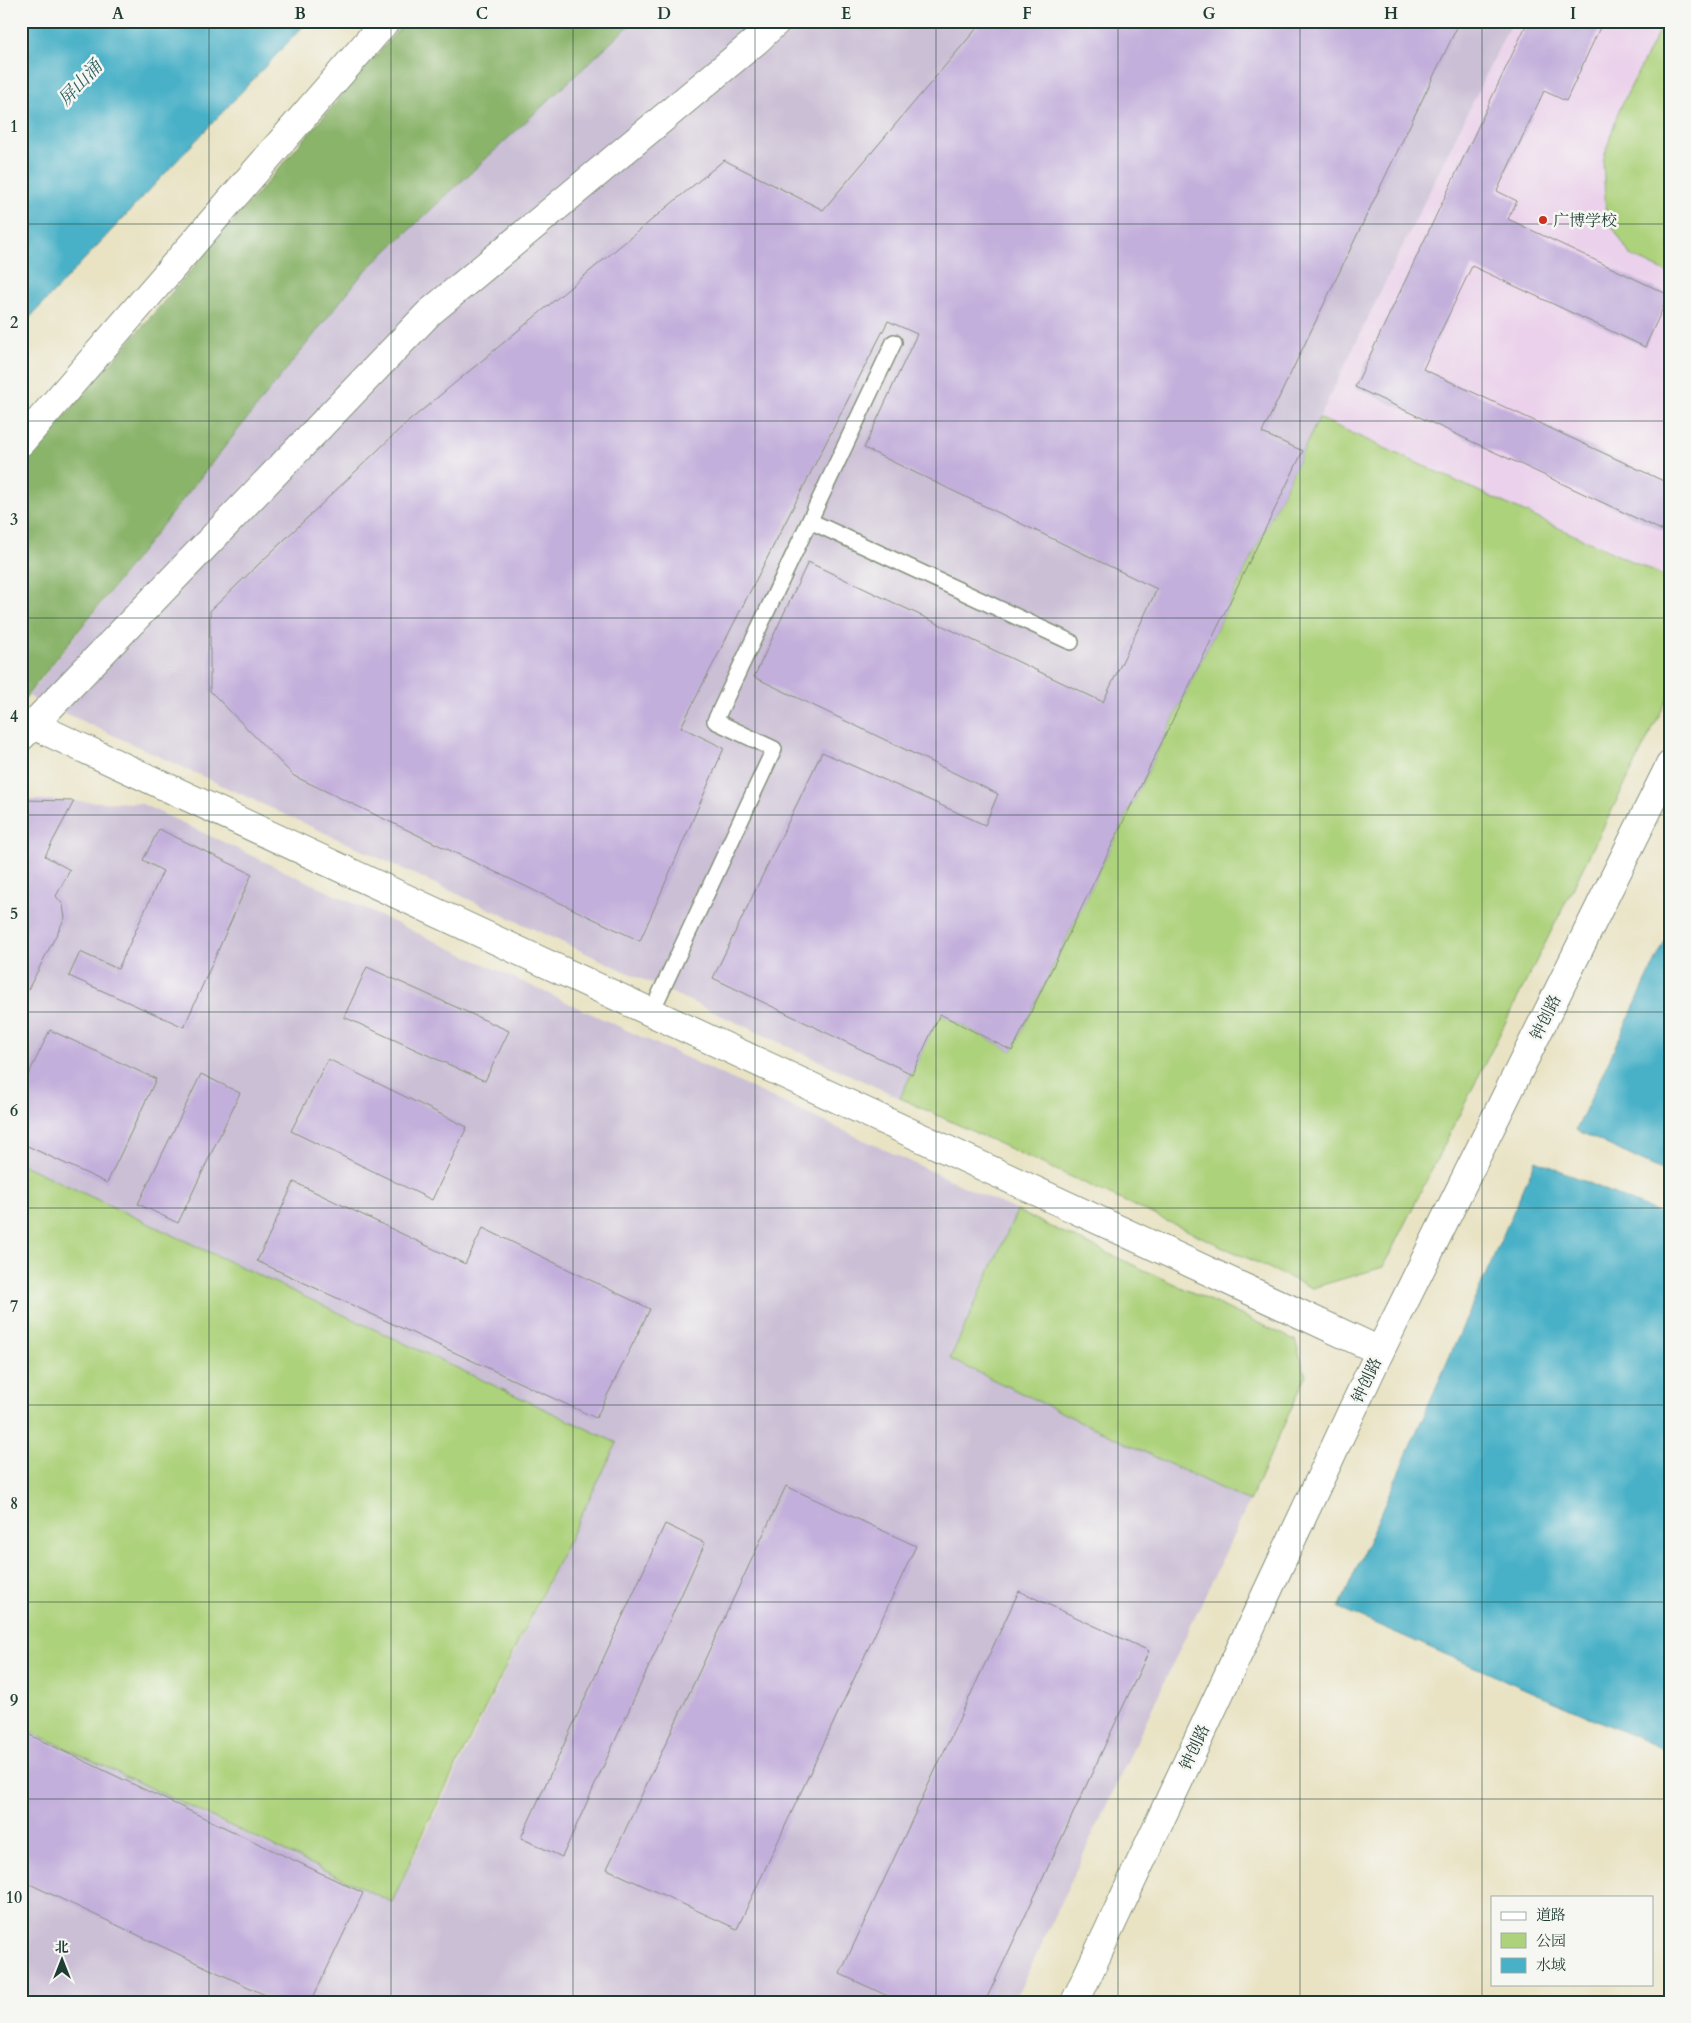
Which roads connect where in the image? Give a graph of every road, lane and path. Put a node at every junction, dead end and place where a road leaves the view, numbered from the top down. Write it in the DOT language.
graph roads {
  1 [pos="386,21"];
  2 [pos="777,21"];
  3 [pos="894,342"];
  4 [pos="21,442"];
  5 [pos="810,521"];
  6 [pos="1071,642"];
  7 [pos="27,731"];
  8 [pos="1670,765"];
  9 [pos="651,1013"];
  10 [pos="1380,1352"];
  11 [pos="1075,2002"];
  1 -- 4 [label="street"];
  2 -- 7 [label="street"];
  3 -- 5 [label="lane"];
  5 -- 6 [label="lane"];
  5 -- 9 [label="lane"];
  7 -- 9 [label="street"];
  8 -- 10 [label="street, 钟创路"];
  9 -- 10 [label="street"];
  10 -- 11 [label="street, 钟创路"];
}
